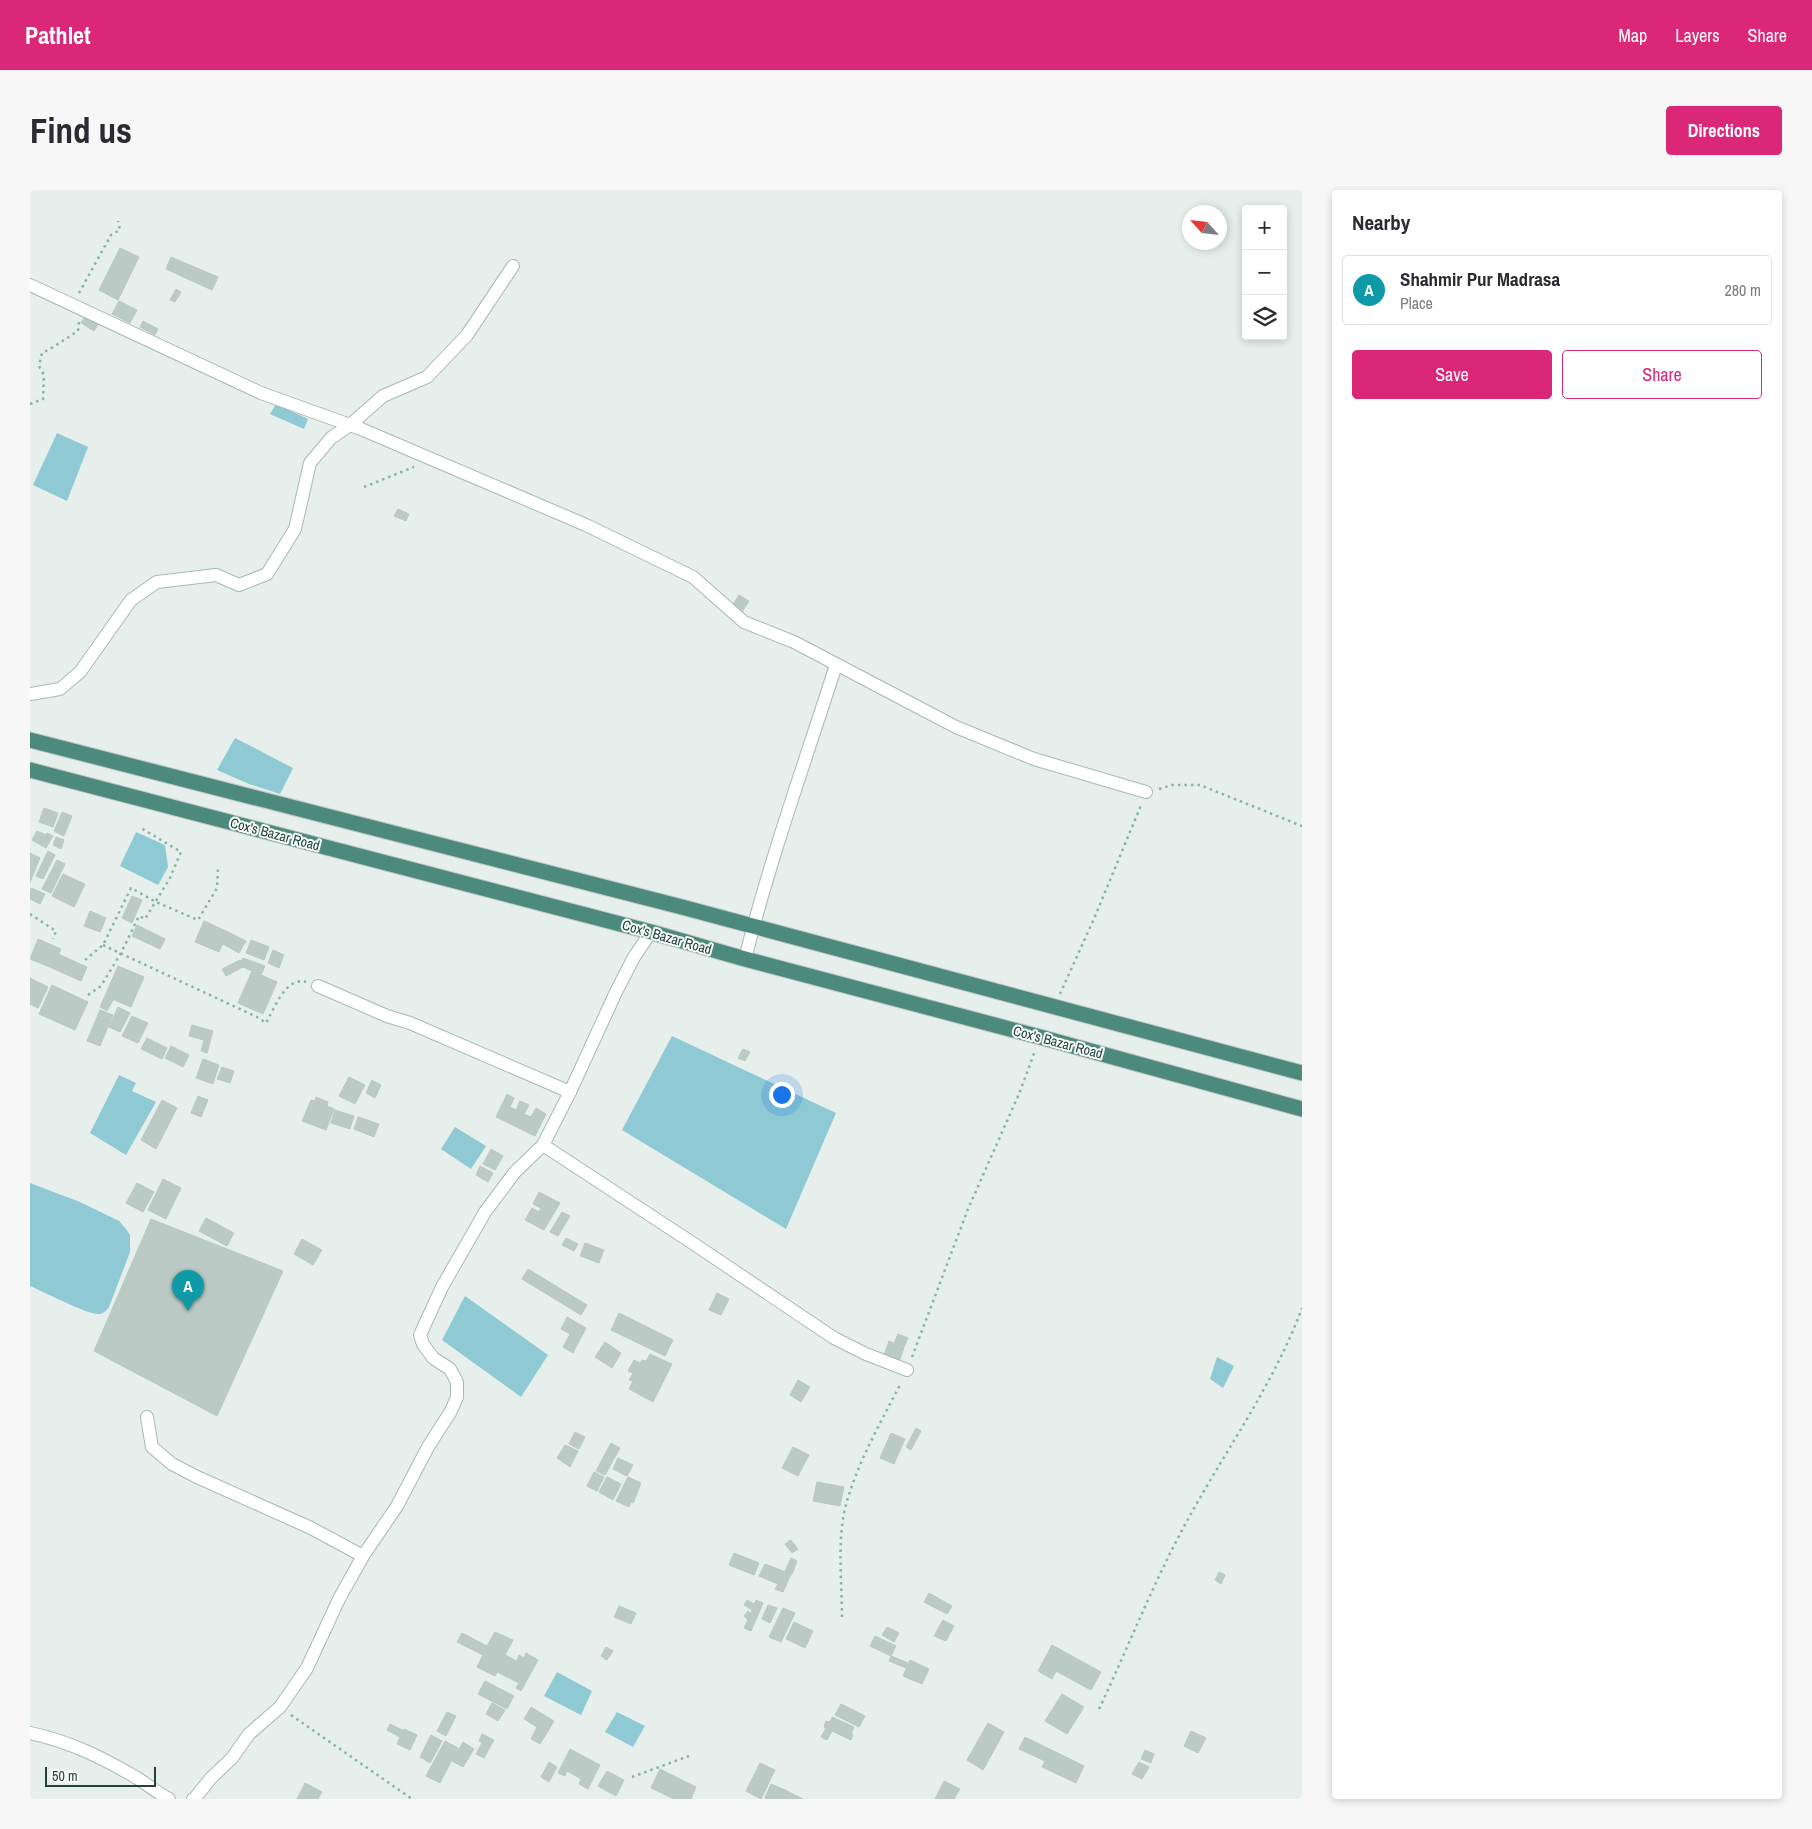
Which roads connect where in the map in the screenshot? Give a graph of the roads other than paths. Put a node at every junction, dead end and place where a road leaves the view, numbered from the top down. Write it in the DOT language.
graph roads {
  1 [pos="512,266"];
  2 [pos="30,285"];
  3 [pos="350,425"];
  4 [pos="836,665"];
  5 [pos="30,694"];
  6 [pos="30,740"];
  7 [pos="30,770"];
  8 [pos="1146,792"];
  9 [pos="753,926"];
  10 [pos="651,932"];
  11 [pos="745,959"];
  12 [pos="318,986"];
  13 [pos="1302,1073"];
  14 [pos="570,1092"];
  15 [pos="1302,1109"];
  16 [pos="543,1145"];
  17 [pos="907,1370"];
  18 [pos="148,1417"];
  19 [pos="363,1556"];
  20 [pos="30,1733"];
  21 [pos="170,1799"];
  22 [pos="193,1799"];
  1 -- 3 [label="street"];
  2 -- 3 [label="street"];
  3 -- 4 [label="street"];
  3 -- 5 [label="street"];
  4 -- 8 [label="street"];
  4 -- 9 [label="street"];
  6 -- 9 [label="highway"];
  7 -- 10 [label="highway, Cox's Bazar Road"];
  9 -- 11 [label="street"];
  9 -- 13 [label="highway"];
  10 -- 11 [label="highway, Cox's Bazar Road"];
  10 -- 14 [label="street"];
  11 -- 15 [label="highway, Cox's Bazar Road"];
  12 -- 14 [label="street"];
  14 -- 16 [label="street"];
  16 -- 17 [label="street"];
  16 -- 19 [label="street"];
  18 -- 19 [label="street"];
  19 -- 22 [label="street"];
  20 -- 21 [label="street"];
}
